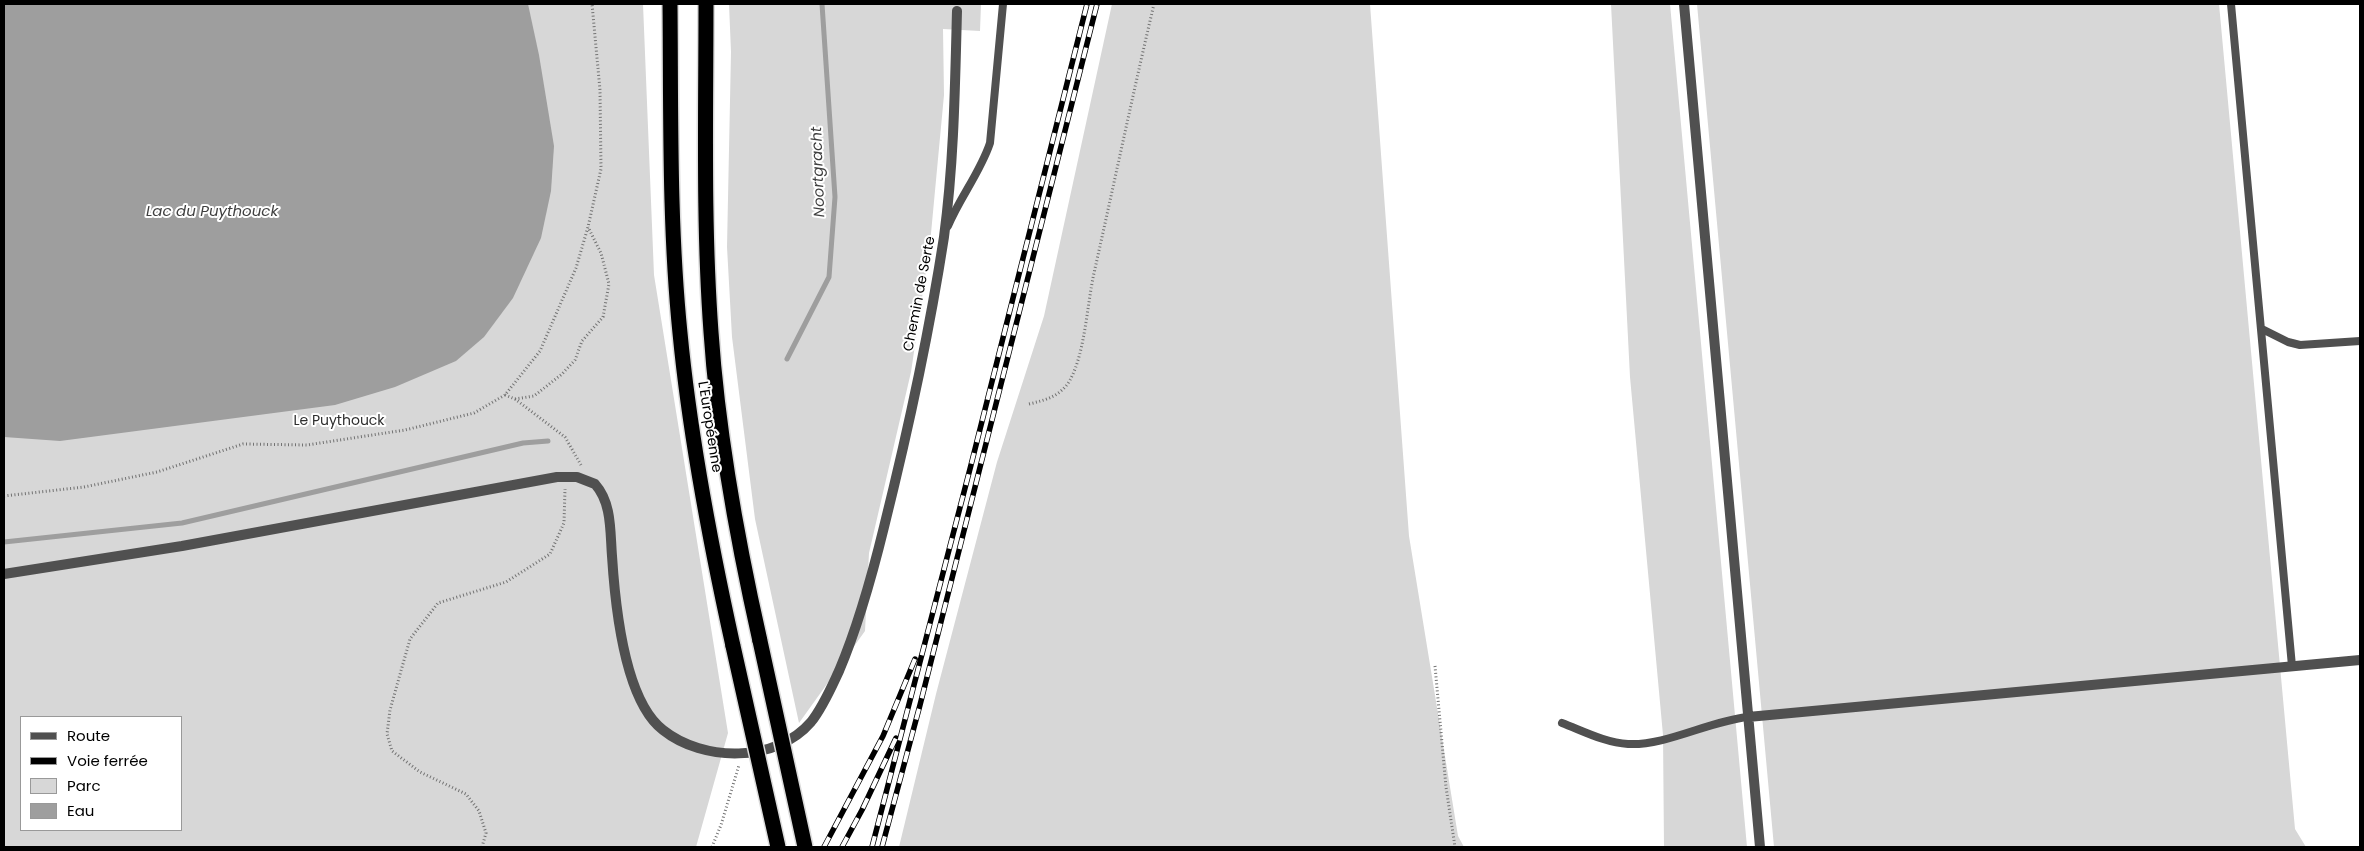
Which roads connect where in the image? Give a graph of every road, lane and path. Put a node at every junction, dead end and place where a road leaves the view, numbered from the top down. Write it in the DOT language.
graph roads {
  1 [pos="592,4"];
  2 [pos="670,4"];
  3 [pos="706,4"];
  4 [pos="1003,4"];
  5 [pos="1154,4"];
  6 [pos="1684,4"];
  7 [pos="2231,4"];
  8 [pos="957,11"];
  9 [pos="588,227"];
  10 [pos="944,235"];
  11 [pos="2262,329"];
  12 [pos="2360,341"];
  13 [pos="505,395"];
  14 [pos="515,399"];
  15 [pos="1029,404"];
  16 [pos="568,476"];
  17 [pos="590,480"];
  18 [pos="4,496"];
  19 [pos="4,574"];
  20 [pos="2360,660"];
  21 [pos="1435,666"];
  22 [pos="2292,666"];
  23 [pos="1748,716"];
  24 [pos="1562,723"];
  25 [pos="742,754"];
  26 [pos="482,847"];
  27 [pos="712,847"];
  28 [pos="778,847"];
  29 [pos="805,847"];
  30 [pos="1455,847"];
  31 [pos="1760,847"];
  1 -- 9 [label="path"];
  2 -- 28 [label="highway, L'Européenne, bridge"];
  3 -- 29 [label="highway, L'Européenne, bridge"];
  4 -- 10 [label="lane, Chemin de Serte"];
  5 -- 15 [label="path"];
  6 -- 23 [label="street"];
  7 -- 11 [label="lane"];
  8 -- 10 [label="street"];
  9 -- 13 [label="path"];
  9 -- 14 [label="path"];
  10 -- 25 [label="street, Chemin de Serte"];
  11 -- 12 [label="lane"];
  11 -- 22 [label="lane"];
  13 -- 14 [label="path"];
  13 -- 18 [label="path"];
  14 -- 17 [label="path"];
  16 -- 17 [label="street"];
  16 -- 19 [label="street"];
  16 -- 26 [label="path"];
  17 -- 25 [label="street, Chemin de Serte"];
  20 -- 22 [label="street"];
  21 -- 30 [label="path"];
  22 -- 23 [label="street"];
  23 -- 24 [label="lane"];
  23 -- 31 [label="street"];
  25 -- 27 [label="path"];
}
